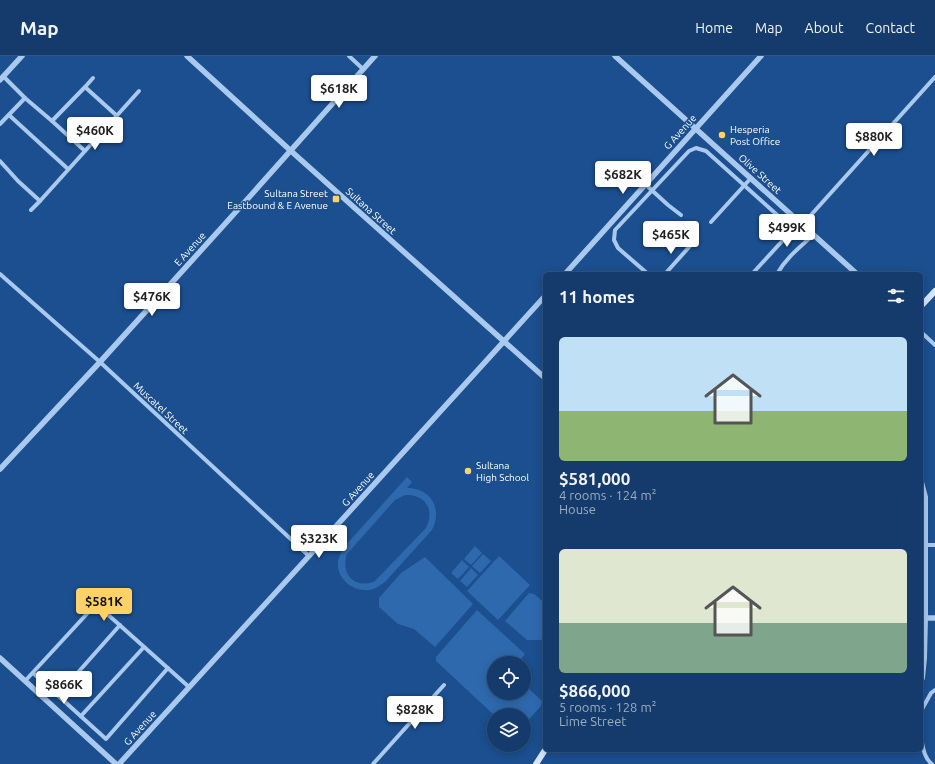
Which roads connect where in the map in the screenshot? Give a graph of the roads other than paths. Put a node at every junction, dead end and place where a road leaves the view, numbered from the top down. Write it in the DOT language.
graph roads {
  1 [pos="22,56"];
  2 [pos="186,56"];
  3 [pos="349,56"];
  4 [pos="375,56"];
  5 [pos="615,56"];
  6 [pos="760,56"];
  7 [pos="363,69"];
  8 [pos="935,77"];
  9 [pos="1,78"];
  10 [pos="93,78"];
  11 [pos="85,87"];
  12 [pos="139,91"];
  13 [pos="25,98"];
  14 [pos="9,115"];
  15 [pos="116,115"];
  16 [pos="52,122"];
  17 [pos="0,124"];
  18 [pos="695,128"];
  19 [pos="85,151"];
  20 [pos="291,151"];
  21 [pos="0,161"];
  22 [pos="68,170"];
  23 [pos="751,178"];
  24 [pos="645,184"];
  25 [pos="744,186"];
  26 [pos="652,191"];
  27 [pos="40,200"];
  28 [pos="31,210"];
  29 [pos="681,215"];
  30 [pos="711,222"];
  31 [pos="802,225"];
  32 [pos="813,235"];
  33 [pos="690,246"];
  34 [pos="567,272"];
  35 [pos="646,272"];
  36 [pos="667,272"];
  37 [pos="754,272"];
  38 [pos="778,272"];
  39 [pos="855,272"];
  40 [pos="0,274"];
  41 [pos="935,290"];
  42 [pos="543,298"];
  43 [pos="923,304"];
  44 [pos="923,334"];
  45 [pos="504,341"];
  46 [pos="935,345"];
  47 [pos="100,362"];
  48 [pos="543,376"];
  49 [pos="1,468"];
  50 [pos="923,486"];
  51 [pos="923,545"];
  52 [pos="935,545"];
  53 [pos="309,556"];
  54 [pos="924,618"];
  55 [pos="935,618"];
  56 [pos="120,625"];
  57 [pos="144,647"];
  58 [pos="0,658"];
  59 [pos="168,668"];
  60 [pos="33,673"];
  61 [pos="923,678"];
  62 [pos="25,682"];
  63 [pos="444,685"];
  64 [pos="189,687"];
  65 [pos="935,690"];
  66 [pos="58,695"];
  67 [pos="923,707"];
  68 [pos="81,716"];
  69 [pos="923,747"];
  70 [pos="544,752"];
  71 [pos="118,764"];
  72 [pos="373,764"];
  73 [pos="536,764"];
  74 [pos="932,764"];
  1 -- 9 [label="street"];
  2 -- 20 [label="street, Sultana Street"];
  3 -- 7 [label="street"];
  4 -- 7 [label="street, E Avenue"];
  5 -- 18 [label="street, Olive Street"];
  6 -- 18 [label="street, G Avenue"];
  7 -- 20 [label="street, E Avenue"];
  8 -- 31 [label="street"];
  9 -- 13 [label="street"];
  10 -- 11 [label="street"];
  11 -- 15 [label="street"];
  11 -- 16 [label="street"];
  12 -- 15 [label="street"];
  13 -- 14 [label="street"];
  13 -- 16 [label="street"];
  14 -- 17 [label="street"];
  14 -- 22 [label="street"];
  15 -- 19 [label="street"];
  16 -- 19 [label="street"];
  18 -- 23 [label="street, Olive Street"];
  18 -- 24 [label="street, G Avenue"];
  19 -- 22 [label="street"];
  20 -- 45 [label="street, Sultana Street"];
  20 -- 47 [label="street, E Avenue"];
  21 -- 27 [label="street"];
  22 -- 27 [label="street"];
  23 -- 25 [label="street"];
  23 -- 31 [label="street, Olive Street"];
  24 -- 26 [label="street"];
  24 -- 34 [label="street, G Avenue"];
  25 -- 26 [label="street"];
  25 -- 30 [label="street"];
  25 -- 37 [label="street"];
  26 -- 29 [label="street"];
  26 -- 35 [label="street"];
  27 -- 28 [label="street"];
  31 -- 32 [label="street, Olive Street"];
  32 -- 38 [label="street"];
  32 -- 39 [label="street, Olive Street"];
  33 -- 36 [label="street"];
  40 -- 47 [label="street, Muscatel Street"];
  41 -- 43 [label="main road"];
  42 -- 45 [label="street, G Avenue"];
  44 -- 46 [label="street"];
  45 -- 48 [label="street, Sultana Street"];
  45 -- 53 [label="street, G Avenue"];
  47 -- 49 [label="street, E Avenue"];
  47 -- 53 [label="street, Muscatel Street"];
  50 -- 51 [label="street"];
  51 -- 52 [label="street"];
  51 -- 54 [label="street"];
  53 -- 64 [label="street, G Avenue"];
  54 -- 55 [label="street"];
  54 -- 61 [label="street"];
  56 -- 57 [label="street"];
  56 -- 60 [label="street"];
  56 -- 66 [label="street"];
  57 -- 59 [label="street"];
  57 -- 68 [label="street"];
  58 -- 62 [label="street"];
  59 -- 64 [label="street"];
  59 -- 68 [label="street"];
  60 -- 62 [label="street"];
  60 -- 66 [label="street"];
  62 -- 71 [label="street"];
  63 -- 72 [label="street"];
  64 -- 71 [label="street, G Avenue"];
  65 -- 67 [label="street"];
  66 -- 68 [label="street"];
  69 -- 74 [label="street"];
  70 -- 73 [label="main road"];
}
